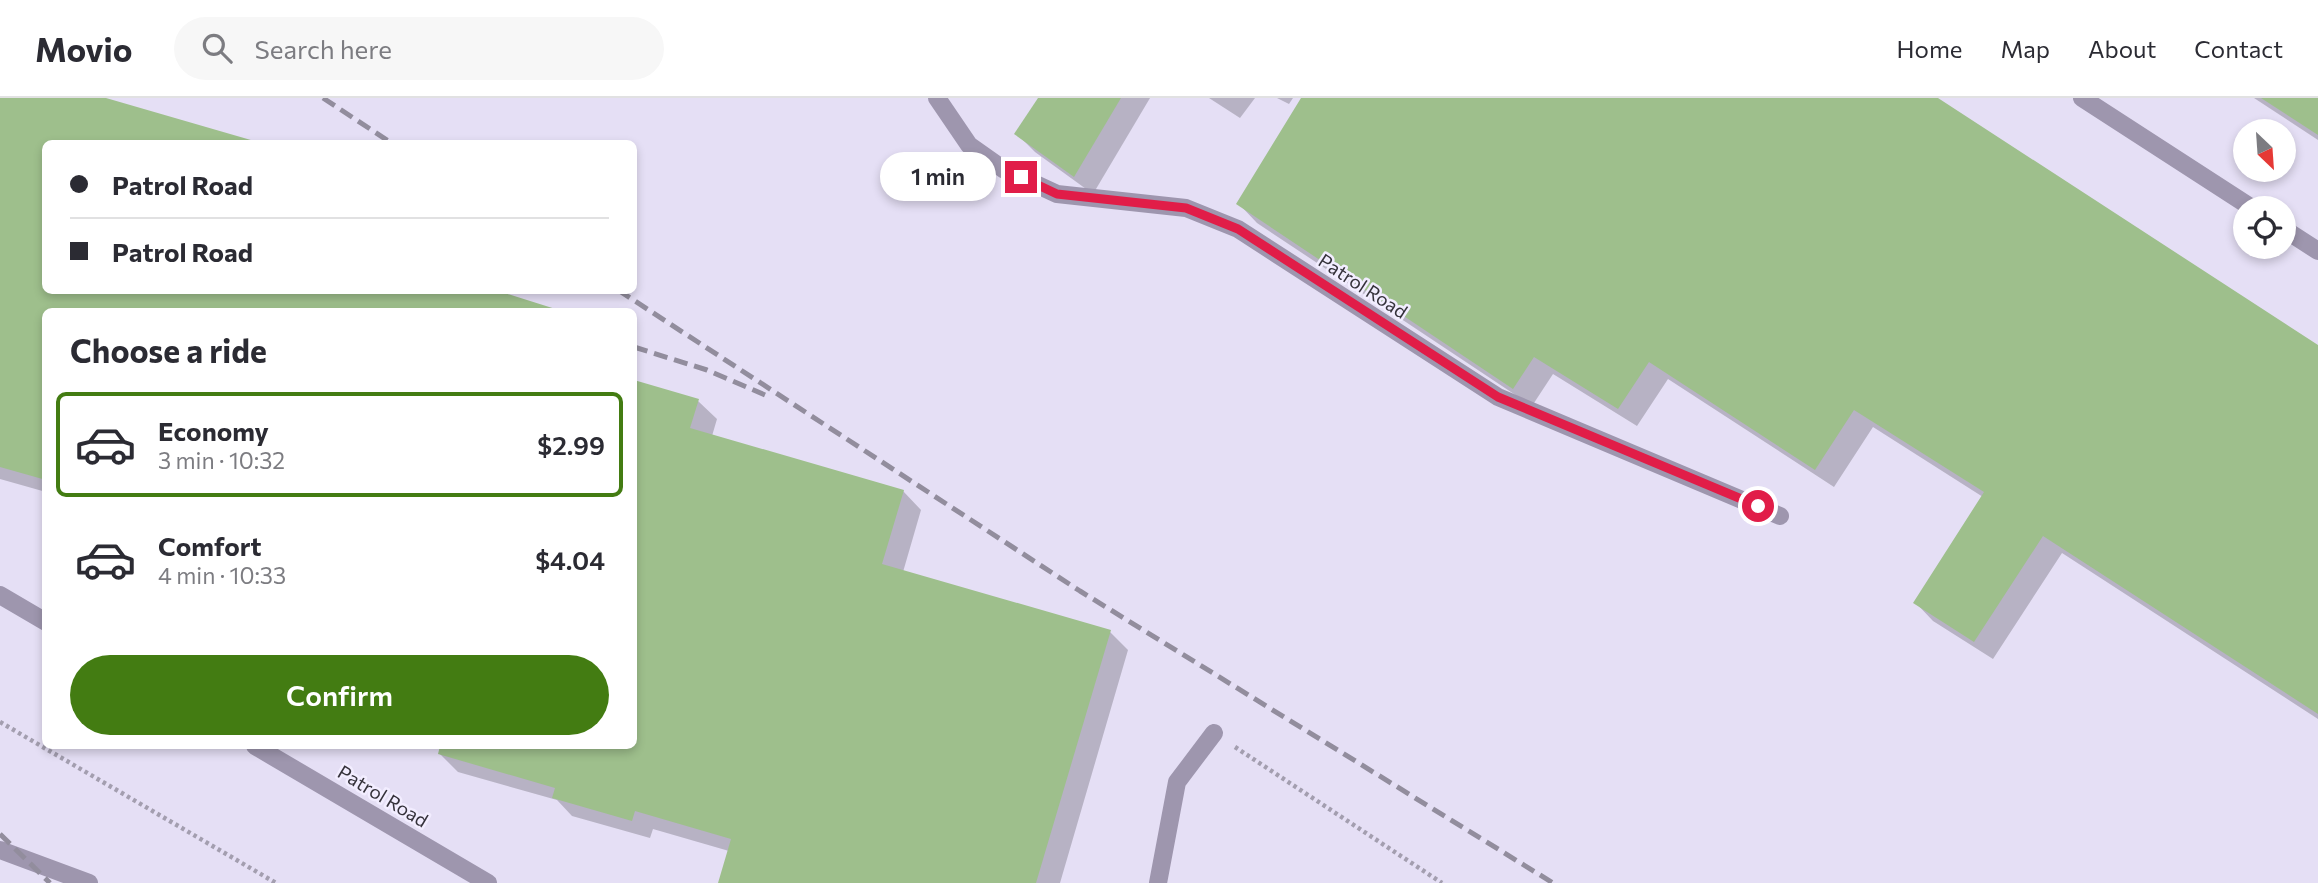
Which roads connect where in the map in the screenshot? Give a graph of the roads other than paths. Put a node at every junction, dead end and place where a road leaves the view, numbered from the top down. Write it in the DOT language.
graph roads {
  1 [pos="937,98"];
  2 [pos="2082,98"];
  3 [pos="2233,196"];
  4 [pos="2296,237"];
  5 [pos="2318,251"];
  6 [pos="1780,516"];
  7 [pos="0,595"];
  8 [pos="42,620"];
  9 [pos="1214,733"];
  10 [pos="260,749"];
  11 [pos="0,850"];
  12 [pos="89,883"];
  13 [pos="488,883"];
  14 [pos="1158,883"];
  1 -- 6 [label="lane, Patrol Road"];
  2 -- 3 [label="lane"];
  4 -- 5 [label="lane"];
  7 -- 8 [label="lane"];
  9 -- 14 [label="lane"];
  10 -- 13 [label="lane, Patrol Road"];
  11 -- 12 [label="lane"];
}
